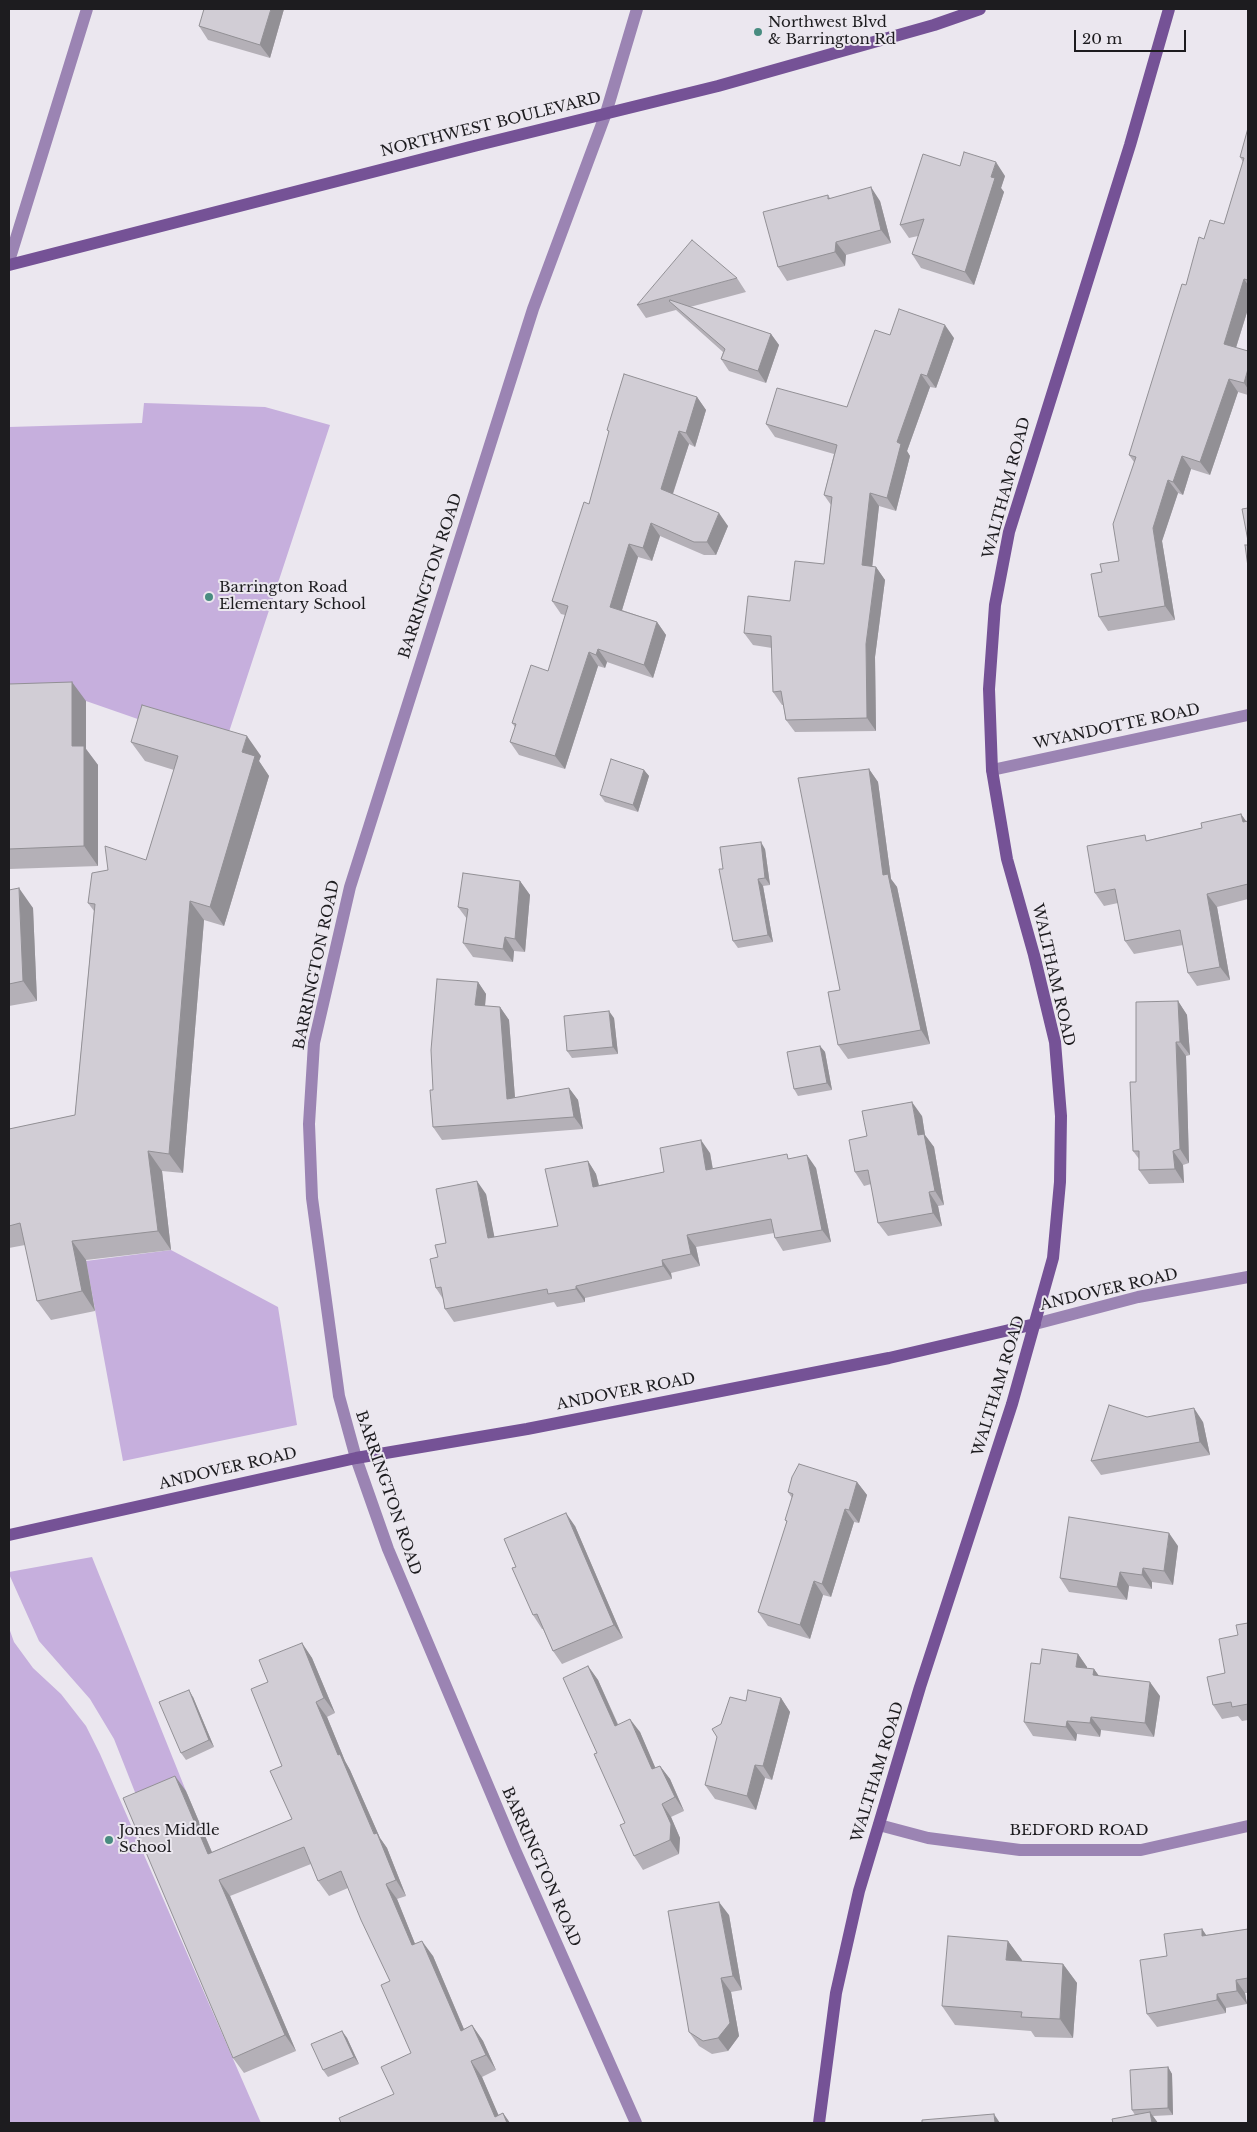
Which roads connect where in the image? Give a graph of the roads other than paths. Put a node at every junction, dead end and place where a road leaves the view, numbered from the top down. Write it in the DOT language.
graph roads {
  1 [pos="87,9"];
  2 [pos="637,9"];
  3 [pos="980,9"];
  4 [pos="1169,9"];
  5 [pos="606,113"];
  6 [pos="9,261"];
  7 [pos="9,265"];
  8 [pos="1248,715"];
  9 [pos="992,770"];
  10 [pos="1248,1277"];
  11 [pos="1035,1324"];
  12 [pos="356,1458"];
  13 [pos="9,1535"];
  14 [pos="879,1825"];
  15 [pos="1248,1826"];
  16 [pos="636,2123"];
  17 [pos="819,2123"];
  1 -- 6 [label="street"];
  2 -- 5 [label="street, BARRINGTON ROAD"];
  3 -- 5 [label="street, NORTHWEST BOULEVARD"];
  4 -- 9 [label="street, WALTHAM ROAD"];
  5 -- 7 [label="street, NORTHWEST BOULEVARD"];
  5 -- 12 [label="street, BARRINGTON ROAD"];
  8 -- 9 [label="street, WYANDOTTE ROAD"];
  9 -- 11 [label="street, WALTHAM ROAD"];
  10 -- 11 [label="street, ANDOVER ROAD"];
  11 -- 12 [label="street, ANDOVER ROAD"];
  11 -- 14 [label="street, WALTHAM ROAD"];
  12 -- 13 [label="street, ANDOVER ROAD"];
  12 -- 16 [label="street, BARRINGTON ROAD"];
  14 -- 15 [label="street, BEDFORD ROAD"];
  14 -- 17 [label="street, WALTHAM ROAD"];
}
